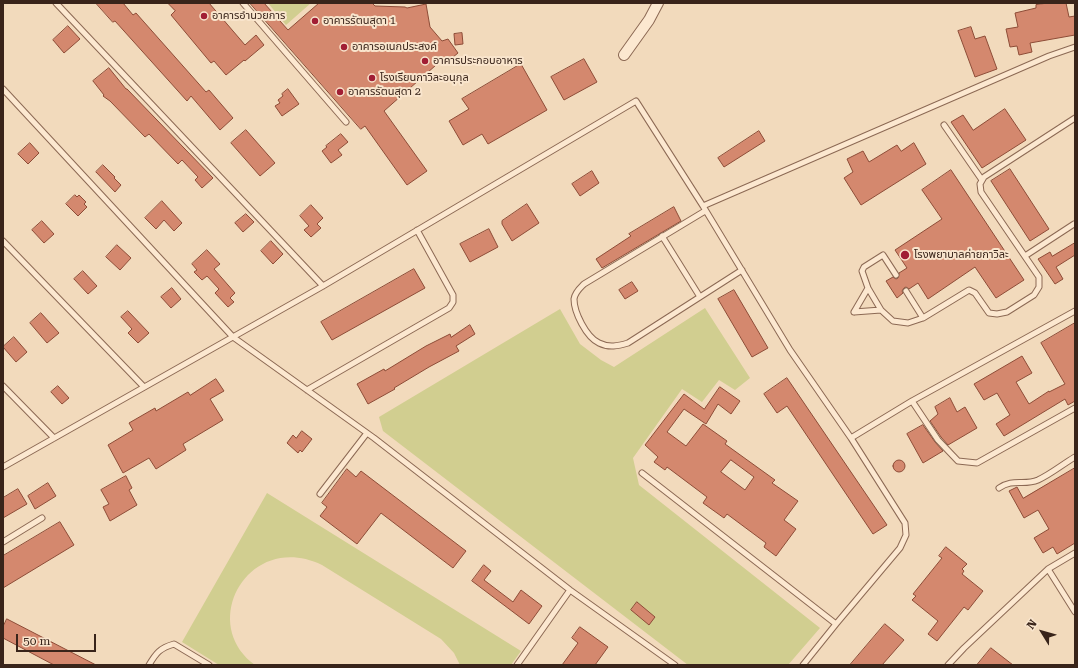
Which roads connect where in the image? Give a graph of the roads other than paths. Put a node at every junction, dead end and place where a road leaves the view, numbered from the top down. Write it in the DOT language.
graph roads {
  1 [pos="56,3"];
  2 [pos="243,3"];
  3 [pos="658,3"];
  4 [pos="1075,46"];
  5 [pos="624,55"];
  6 [pos="3,89"];
  7 [pos="1075,118"];
  8 [pos="346,122"];
  9 [pos="944,125"];
  10 [pos="982,180"];
  11 [pos="704,209"];
  12 [pos="1074,224"];
  13 [pos="417,230"];
  14 [pos="662,236"];
  15 [pos="3,241"];
  16 [pos="1025,256"];
  17 [pos="742,270"];
  18 [pos="896,275"];
  19 [pos="323,286"];
  20 [pos="868,288"];
  21 [pos="906,291"];
  22 [pos="700,296"];
  23 [pos="882,310"];
  24 [pos="1075,311"];
  25 [pos="923,318"];
  26 [pos="233,337"];
  27 [pos="3,386"];
  28 [pos="144,387"];
  29 [pos="307,390"];
  30 [pos="912,401"];
  31 [pos="1075,408"];
  32 [pos="367,433"];
  33 [pos="54,438"];
  34 [pos="851,438"];
  35 [pos="1075,457"];
  36 [pos="3,467"];
  37 [pos="642,473"];
  38 [pos="999,488"];
  39 [pos="320,494"];
  40 [pos="42,518"];
  41 [pos="3,542"];
  42 [pos="1075,553"];
  43 [pos="1048,569"];
  44 [pos="570,590"];
  45 [pos="1075,612"];
  46 [pos="836,624"];
  47 [pos="149,665"];
  48 [pos="209,665"];
  49 [pos="517,665"];
  50 [pos="675,665"];
  51 [pos="803,665"];
  52 [pos="948,665"];
  1 -- 19 [label="lane"];
  2 -- 8 [label="lane"];
  3 -- 5 [label="street"];
  4 -- 11 [label="lane"];
  6 -- 26 [label="lane"];
  7 -- 10 [label="lane"];
  9 -- 10 [label="lane"];
  10 -- 16 [label="lane"];
  11 -- 13 [label="lane"];
  11 -- 14 [label="lane"];
  11 -- 17 [label="lane"];
  12 -- 16 [label="lane"];
  13 -- 19 [label="lane"];
  13 -- 29 [label="lane"];
  14 -- 22 [label="lane"];
  14 -- 22 [label="lane"];
  15 -- 28 [label="lane"];
  16 -- 25 [label="lane"];
  17 -- 22 [label="lane"];
  17 -- 34 [label="lane"];
  18 -- 20 [label="lane"];
  19 -- 26 [label="lane"];
  20 -- 23 [label="lane"];
  20 -- 23 [label="lane"];
  21 -- 25 [label="lane"];
  23 -- 25 [label="lane"];
  24 -- 30 [label="lane"];
  26 -- 28 [label="lane"];
  26 -- 29 [label="lane"];
  27 -- 33 [label="lane"];
  28 -- 33 [label="lane"];
  29 -- 32 [label="lane"];
  30 -- 31 [label="lane"];
  30 -- 34 [label="lane"];
  32 -- 39 [label="lane"];
  32 -- 44 [label="lane"];
  33 -- 36 [label="lane"];
  34 -- 46 [label="lane"];
  35 -- 38 [label="lane"];
  37 -- 46 [label="lane"];
  40 -- 41 [label="lane"];
  42 -- 43 [label="lane"];
  43 -- 45 [label="lane"];
  43 -- 52 [label="lane"];
  44 -- 49 [label="lane"];
  44 -- 50 [label="lane"];
  46 -- 51 [label="lane"];
  47 -- 48 [label="lane"];
}
